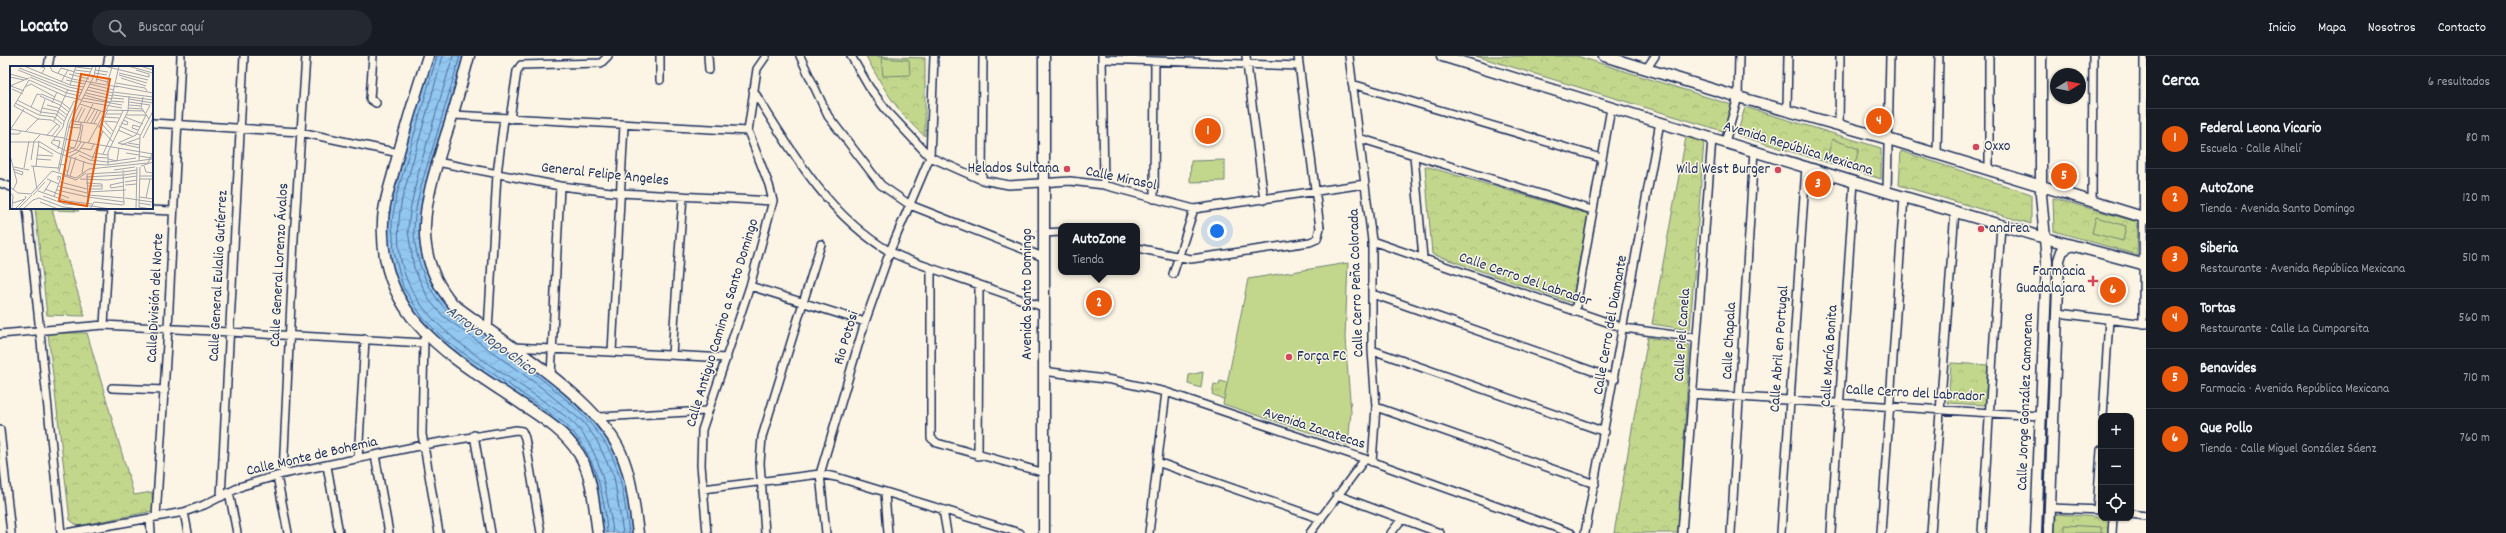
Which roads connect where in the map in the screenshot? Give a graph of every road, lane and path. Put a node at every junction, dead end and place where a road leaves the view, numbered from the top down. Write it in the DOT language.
graph roads {
  1 [pos="50,56"];
  2 [pos="108,56"];
  3 [pos="181,56"];
  4 [pos="244,56"];
  5 [pos="306,56"];
  6 [pos="373,56"];
  7 [pos="421,56"];
  8 [pos="428,56"];
  9 [pos="469,56"];
  10 [pos="660,56"];
  11 [pos="708,56"];
  12 [pos="766,56"];
  13 [pos="800,56"];
  14 [pos="851,56"];
  15 [pos="934,56"];
  16 [pos="983,56"];
  17 [pos="1044,56"];
  18 [pos="1246,56"];
  19 [pos="1298,56"];
  20 [pos="1349,56"];
  21 [pos="1442,56"];
  22 [pos="1604,56"];
  23 [pos="1655,56"];
  24 [pos="1739,56"];
  25 [pos="1788,56"];
  26 [pos="1840,56"];
  27 [pos="1890,56"];
  28 [pos="1939,56"];
  29 [pos="1989,56"];
  30 [pos="2041,56"];
  31 [pos="2093,56"];
  32 [pos="2144,56"];
  33 [pos="1102,57"];
  34 [pos="607,58"];
  35 [pos="1155,61"];
  36 [pos="1247,64"];
  37 [pos="48,66"];
  38 [pos="106,66"];
  39 [pos="1299,66"];
  40 [pos="1647,68"];
  41 [pos="709,70"];
  42 [pos="660,80"];
  43 [pos="1352,84"];
  44 [pos="753,90"];
  45 [pos="416,93"];
  46 [pos="1738,97"];
  47 [pos="373,101"];
  48 [pos="1611,108"];
  49 [pos="1787,110"];
  50 [pos="453,115"];
  51 [pos="507,119"];
  52 [pos="1660,122"];
  53 [pos="153,123"];
  54 [pos="177,124"];
  55 [pos="1839,124"];
  56 [pos="624,125"];
  57 [pos="240,128"];
  58 [pos="748,131"];
  59 [pos="300,132"];
  60 [pos="1359,138"];
  61 [pos="1712,138"];
  62 [pos="1888,139"];
  63 [pos="1725,142"];
  64 [pos="1754,150"];
  65 [pos="399,153"];
  66 [pos="1937,154"];
  67 [pos="1414,156"];
  68 [pos="930,157"];
  69 [pos="1601,158"];
  70 [pos="437,162"];
  71 [pos="1806,166"];
  72 [pos="1989,170"];
  73 [pos="497,174"];
  74 [pos="982,180"];
  75 [pos="1854,181"];
  76 [pos="0,183"];
  77 [pos="1043,183"];
  78 [pos="1365,184"];
  79 [pos="1104,185"];
  80 [pos="10,186"];
  81 [pos="560,186"];
  82 [pos="2041,186"];
  83 [pos="1316,192"];
  84 [pos="1887,192"];
  85 [pos="620,193"];
  86 [pos="683,196"];
  87 [pos="1904,197"];
  88 [pos="1154,199"];
  89 [pos="1264,200"];
  90 [pos="773,201"];
  91 [pos="2092,201"];
  92 [pos="910,205"];
  93 [pos="27,209"];
  94 [pos="111,209"];
  95 [pos="1194,209"];
  96 [pos="1592,210"];
  97 [pos="1955,210"];
  98 [pos="173,211"];
  99 [pos="2144,217"];
  100 [pos="2001,224"];
  101 [pos="1058,232"];
  102 [pos="1044,233"];
  103 [pos="2045,238"];
  104 [pos="1372,241"];
  105 [pos="821,244"];
  106 [pos="2072,245"];
  107 [pos="1140,249"];
  108 [pos="890,251"];
  109 [pos="1043,257"];
  110 [pos="1178,258"];
  111 [pos="1423,258"];
  112 [pos="2144,265"];
  113 [pos="930,268"];
  114 [pos="1172,274"];
  115 [pos="979,285"];
  116 [pos="750,286"];
  117 [pos="1373,294"];
  118 [pos="803,304"];
  119 [pos="1043,307"];
  120 [pos="1575,312"];
  121 [pos="2058,313"];
  122 [pos="2109,319"];
  123 [pos="865,322"];
  124 [pos="2144,324"];
  125 [pos="104,325"];
  126 [pos="168,328"];
  127 [pos="1624,328"];
  128 [pos="38,329"];
  129 [pos="229,331"];
  130 [pos="488,331"];
  131 [pos="0,334"];
  132 [pos="290,335"];
  133 [pos="424,338"];
  134 [pos="1696,338"];
  135 [pos="365,339"];
  136 [pos="511,347"];
  137 [pos="552,349"];
  138 [pos="1372,350"];
  139 [pos="612,352"];
  140 [pos="672,355"];
  141 [pos="727,358"];
  142 [pos="1043,371"];
  143 [pos="551,376"];
  144 [pos="1615,379"];
  145 [pos="112,388"];
  146 [pos="165,390"];
  147 [pos="1166,392"];
  148 [pos="1692,394"];
  149 [pos="1740,396"];
  150 [pos="1789,400"];
  151 [pos="1840,403"];
  152 [pos="1889,406"];
  153 [pos="1376,407"];
  154 [pos="1941,409"];
  155 [pos="706,411"];
  156 [pos="1990,412"];
  157 [pos="2103,413"];
  158 [pos="2040,416"];
  159 [pos="599,417"];
  160 [pos="0,430"];
  161 [pos="1605,432"];
  162 [pos="474,435"];
  163 [pos="423,445"];
  164 [pos="375,455"];
  165 [pos="978,456"];
  166 [pos="358,459"];
  167 [pos="1365,459"];
  168 [pos="1157,462"];
  169 [pos="1372,462"];
  170 [pos="327,466"];
  171 [pos="1045,473"];
  172 [pos="820,474"];
  173 [pos="280,475"];
  174 [pos="761,482"];
  175 [pos="1595,484"];
  176 [pos="703,489"];
  177 [pos="229,492"];
  178 [pos="885,493"];
  179 [pos="1337,495"];
  180 [pos="221,497"];
  181 [pos="2051,508"];
  182 [pos="943,510"];
  183 [pos="2098,510"];
  184 [pos="184,512"];
  185 [pos="2134,514"];
  186 [pos="2146,516"];
  187 [pos="153,517"];
  188 [pos="1321,519"];
  189 [pos="1402,519"];
  190 [pos="2113,521"];
  191 [pos="95,530"];
  192 [pos="1437,532"];
  193 [pos="11,533"];
  194 [pos="60,533"];
  195 [pos="66,533"];
  196 [pos="151,533"];
  197 [pos="188,533"];
  198 [pos="237,533"];
  199 [pos="288,533"];
  200 [pos="339,533"];
  201 [pos="389,533"];
  202 [pos="439,533"];
  203 [pos="491,533"];
  204 [pos="541,533"];
  205 [pos="598,533"];
  206 [pos="638,533"];
  207 [pos="707,533"];
  208 [pos="765,533"];
  209 [pos="826,533"];
  210 [pos="888,533"];
  211 [pos="947,533"];
  212 [pos="1020,533"];
  213 [pos="1044,533"];
  214 [pos="1150,533"];
  215 [pos="1310,533"];
  216 [pos="1391,533"];
  217 [pos="1571,533"];
  218 [pos="1585,533"];
  219 [pos="1682,533"];
  220 [pos="1731,533"];
  221 [pos="1781,533"];
  222 [pos="1831,533"];
  223 [pos="1881,533"];
  224 [pos="1931,533"];
  225 [pos="1982,533"];
  226 [pos="2036,533"];
  227 [pos="2049,533"];
  228 [pos="2112,533"];
  1 -- 37 [label="street"];
  2 -- 38 [label="street"];
  3 -- 54 [label="street, Calle División del Norte"];
  4 -- 57 [label="street, Calle General Eulalio Gutíerrez"];
  5 -- 59 [label="street, Calle General Lorenzo Ávalos"];
  6 -- 47 [label="street"];
  7 -- 45 [label="main road"];
  8 -- 45 [label="main road"];
  9 -- 50 [label="main road"];
  10 -- 42 [label="street"];
  11 -- 41 [label="street"];
  12 -- 44 [label="street"];
  13 -- 92 [label="street"];
  14 -- 68 [label="street, Calle Mirasol"];
  15 -- 68 [label="street"];
  16 -- 74 [label="street"];
  17 -- 77 [label="main road, Avenida Santo Domingo"];
  18 -- 36 [label="street"];
  19 -- 39 [label="street"];
  20 -- 43 [label="street, Calle Cerro Peña Colorada"];
  21 -- 48 [label="main road, Avenida República Mexicana"];
  22 -- 40 [label="main road"];
  23 -- 40 [label="street"];
  24 -- 46 [label="street"];
  25 -- 49 [label="street"];
  26 -- 55 [label="street"];
  27 -- 62 [label="street"];
  28 -- 66 [label="street"];
  29 -- 72 [label="street"];
  30 -- 82 [label="main road, Calle Jorge González Camarena"];
  31 -- 91 [label="street"];
  32 -- 99 [label="street"];
  33 -- 35 [label="street"];
  33 -- 79 [label="street"];
  34 -- 51 [label="street"];
  35 -- 36 [label="street"];
  35 -- 88 [label="street"];
  36 -- 39 [label="street"];
  36 -- 89 [label="street"];
  39 -- 83 [label="street"];
  40 -- 46 [label="main road"];
  43 -- 60 [label="street, Calle Cerro Peña Colorada"];
  43 -- 69 [label="street"];
  44 -- 58 [label="street"];
  44 -- 108 [label="street"];
  45 -- 65 [label="main road"];
  46 -- 49 [label="main road"];
  46 -- 63 [label="street"];
  48 -- 52 [label="main road, Avenida República Mexicana"];
  48 -- 69 [label="street"];
  49 -- 55 [label="main road"];
  50 -- 51 [label="street"];
  50 -- 70 [label="main road"];
  51 -- 56 [label="street"];
  51 -- 73 [label="street"];
  52 -- 61 [label="main road, Avenida República Mexicana"];
  52 -- 127 [label="street, Calle Cerro del Diamante"];
  53 -- 54 [label="street"];
  54 -- 57 [label="street"];
  54 -- 98 [label="street, Calle División del Norte"];
  55 -- 62 [label="main road"];
  56 -- 58 [label="street"];
  56 -- 85 [label="street"];
  57 -- 59 [label="street"];
  57 -- 129 [label="street, Calle General Eulalio Gutíerrez"];
  58 -- 90 [label="street"];
  59 -- 65 [label="street"];
  59 -- 132 [label="street, Calle General Lorenzo Ávalos"];
  60 -- 67 [label="street"];
  60 -- 78 [label="street, Calle Cerro Peña Colorada"];
  61 -- 63 [label="main road, Avenida República Mexicana"];
  61 -- 134 [label="street, Calle Piel Canela"];
  62 -- 66 [label="main road"];
  62 -- 84 [label="street"];
  63 -- 64 [label="main road, Avenida República Mexicana"];
  64 -- 71 [label="main road, Avenida República Mexicana"];
  64 -- 149 [label="street, Calle Chapala"];
  65 -- 133 [label="main road"];
  66 -- 72 [label="main road"];
  67 -- 96 [label="street"];
  67 -- 111 [label="street"];
  68 -- 74 [label="street, Calle Mirasol"];
  68 -- 92 [label="street, Rio Potosi"];
  69 -- 96 [label="street"];
  70 -- 73 [label="street, General Felipe Angeles"];
  70 -- 130 [label="main road"];
  71 -- 75 [label="main road, Avenida República Mexicana"];
  71 -- 150 [label="street, Calle Abril en Portugal"];
  72 -- 82 [label="main road"];
  73 -- 81 [label="street, General Felipe Angeles"];
  73 -- 130 [label="street"];
  74 -- 77 [label="street, Calle Mirasol"];
  75 -- 84 [label="main road, Avenida República Mexicana"];
  75 -- 151 [label="street, Calle María Bonita"];
  76 -- 80 [label="street"];
  77 -- 79 [label="street, Calle Mirasol"];
  77 -- 102 [label="main road, Avenida Santo Domingo"];
  78 -- 83 [label="street, Calle Mirasol"];
  78 -- 104 [label="street, Calle Cerro Peña Colorada"];
  79 -- 88 [label="street, Calle Mirasol"];
  81 -- 85 [label="street, General Felipe Angeles"];
  81 -- 137 [label="street"];
  82 -- 91 [label="main road"];
  82 -- 103 [label="main road, Calle Jorge González Camarena"];
  83 -- 89 [label="street, Calle Mirasol"];
  83 -- 110 [label="street"];
  84 -- 87 [label="main road, Avenida República Mexicana"];
  85 -- 86 [label="street, General Felipe Angeles"];
  85 -- 139 [label="street"];
  86 -- 90 [label="street, General Felipe Angeles"];
  86 -- 140 [label="street"];
  87 -- 97 [label="main road, Avenida República Mexicana"];
  87 -- 152 [label="street"];
  88 -- 95 [label="street, Calle Mirasol"];
  89 -- 95 [label="street, Calle Mirasol"];
  90 -- 116 [label="street, Calle Antiguo Camino a Santo Domingo"];
  91 -- 99 [label="main road"];
  92 -- 108 [label="street, Rio Potosi"];
  92 -- 109 [label="street"];
  93 -- 128 [label="street"];
  94 -- 98 [label="street"];
  94 -- 125 [label="street"];
  95 -- 110 [label="street"];
  96 -- 120 [label="street"];
  97 -- 100 [label="main road, Avenida República Mexicana"];
  97 -- 154 [label="street"];
  98 -- 126 [label="street, Calle División del Norte"];
  99 -- 112 [label="street"];
  100 -- 103 [label="main road, Avenida República Mexicana"];
  100 -- 156 [label="street"];
  101 -- 102 [label="street"];
  102 -- 109 [label="main road, Avenida Santo Domingo"];
  103 -- 106 [label="main road, Avenida República Mexicana"];
  103 -- 158 [label="main road, Calle Jorge González Camarena"];
  104 -- 111 [label="street, Calle Cerro del Labrador"];
  104 -- 117 [label="street, Calle Cerro Peña Colorada"];
  105 -- 118 [label="street"];
  106 -- 112 [label="main road, Avenida República Mexicana"];
  106 -- 121 [label="main road, Calle Jorge González Camarena"];
  107 -- 110 [label="street"];
  108 -- 113 [label="street"];
  108 -- 123 [label="street, Rio Potosi"];
  109 -- 119 [label="main road, Avenida Santo Domingo"];
  110 -- 114 [label="street"];
  111 -- 120 [label="street, Calle Cerro del Labrador"];
  112 -- 124 [label="street"];
  113 -- 115 [label="street"];
  113 -- 165 [label="street"];
  115 -- 119 [label="street"];
  115 -- 165 [label="street"];
  116 -- 118 [label="street"];
  116 -- 141 [label="street, Calle Antiguo Camino a Santo Domingo"];
  117 -- 138 [label="street, Calle Cerro Peña Colorada"];
  117 -- 144 [label="street"];
  118 -- 123 [label="street"];
  118 -- 174 [label="street"];
  119 -- 142 [label="main road, Avenida Santo Domingo"];
  120 -- 127 [label="street, Calle Cerro del Labrador"];
  121 -- 122 [label="street"];
  121 -- 181 [label="main road, Calle Jorge González Camarena"];
  122 -- 124 [label="street"];
  122 -- 157 [label="street"];
  123 -- 172 [label="street, Rio Potosi"];
  125 -- 126 [label="street"];
  125 -- 128 [label="street"];
  126 -- 129 [label="street"];
  126 -- 146 [label="street, Calle División del Norte"];
  127 -- 134 [label="street, Calle Cerro del Labrador"];
  127 -- 144 [label="street, Calle Cerro del Diamante"];
  128 -- 131 [label="street"];
  128 -- 194 [label="street"];
  129 -- 132 [label="street"];
  129 -- 180 [label="street, Calle General Eulalio Gutíerrez"];
  130 -- 136 [label="main road"];
  132 -- 135 [label="street"];
  132 -- 173 [label="street, Calle General Lorenzo Ávalos"];
  133 -- 135 [label="street"];
  133 -- 163 [label="street"];
  133 -- 205 [label="main road"];
  134 -- 148 [label="street, Calle Piel Canela"];
  135 -- 166 [label="street"];
  136 -- 137 [label="street"];
  136 -- 143 [label="main road"];
  137 -- 139 [label="street"];
  137 -- 143 [label="street"];
  138 -- 153 [label="street, Calle Cerro Peña Colorada"];
  138 -- 161 [label="street"];
  139 -- 140 [label="street"];
  140 -- 141 [label="street"];
  141 -- 155 [label="street, Calle Antiguo Camino a Santo Domingo"];
  142 -- 147 [label="street, Avenida Zacatecas"];
  142 -- 171 [label="main road, Avenida Santo Domingo"];
  143 -- 159 [label="main road"];
  144 -- 161 [label="street, Calle Cerro del Diamante"];
  145 -- 146 [label="street"];
  146 -- 187 [label="street, Calle División del Norte"];
  147 -- 167 [label="street, Avenida Zacatecas"];
  147 -- 168 [label="street"];
  148 -- 149 [label="street, Calle Cerro del Labrador"];
  148 -- 219 [label="street, Calle Piel Canela"];
  149 -- 150 [label="street, Calle Cerro del Labrador"];
  149 -- 220 [label="street, Calle Chapala"];
  150 -- 151 [label="street, Calle Cerro del Labrador"];
  150 -- 221 [label="street, Calle Abril en Portugal"];
  151 -- 152 [label="street, Calle Cerro del Labrador"];
  151 -- 222 [label="street, Calle María Bonita"];
  152 -- 154 [label="street, Calle Cerro del Labrador"];
  152 -- 223 [label="street"];
  153 -- 169 [label="street, Calle Cerro Peña Colorada"];
  153 -- 175 [label="street"];
  154 -- 156 [label="street, Calle Cerro del Labrador"];
  154 -- 224 [label="street"];
  155 -- 159 [label="street"];
  155 -- 176 [label="street, Calle Antiguo Camino a Santo Domingo"];
  156 -- 158 [label="street, Calle Cerro del Labrador"];
  156 -- 225 [label="street"];
  158 -- 226 [label="main road, Calle Jorge González Camarena"];
  159 -- 206 [label="main road"];
  160 -- 193 [label="street"];
  161 -- 175 [label="street, Calle Cerro del Diamante"];
  162 -- 163 [label="street, Calle Monte de Bohemia"];
  162 -- 203 [label="street"];
  162 -- 204 [label="street, Calle Monte de Bohemia"];
  163 -- 164 [label="street, Calle Monte de Bohemia"];
  163 -- 202 [label="street"];
  164 -- 166 [label="street, Calle Monte de Bohemia"];
  164 -- 201 [label="street"];
  165 -- 171 [label="street"];
  166 -- 170 [label="street, Calle Monte de Bohemia"];
  167 -- 169 [label="street, Avenida Zacatecas"];
  167 -- 179 [label="street"];
  168 -- 188 [label="street"];
  168 -- 214 [label="street"];
  169 -- 217 [label="street, Avenida Zacatecas"];
  170 -- 173 [label="street, Calle Monte de Bohemia"];
  170 -- 200 [label="street"];
  171 -- 213 [label="main road, Avenida Santo Domingo"];
  172 -- 174 [label="street"];
  172 -- 178 [label="street"];
  172 -- 209 [label="street, Rio Potosi"];
  173 -- 177 [label="street, Calle Monte de Bohemia"];
  173 -- 199 [label="street, Calle General Lorenzo Ávalos"];
  174 -- 176 [label="street"];
  174 -- 208 [label="street"];
  175 -- 218 [label="street, Calle Cerro del Diamante"];
  176 -- 207 [label="street, Calle Antiguo Camino a Santo Domingo"];
  177 -- 180 [label="street, Calle Monte de Bohemia"];
  177 -- 198 [label="street"];
  178 -- 182 [label="street"];
  178 -- 210 [label="street"];
  179 -- 188 [label="street"];
  179 -- 189 [label="street"];
  180 -- 184 [label="street, Calle Monte de Bohemia"];
  181 -- 183 [label="street"];
  181 -- 227 [label="main road, Calle Jorge González Camarena"];
  182 -- 211 [label="street"];
  182 -- 212 [label="street"];
  184 -- 187 [label="street, Calle Monte de Bohemia"];
  184 -- 197 [label="street"];
  185 -- 186 [label="street"];
  187 -- 191 [label="street, Calle Monte de Bohemia"];
  187 -- 196 [label="street, Calle División del Norte"];
  188 -- 215 [label="street"];
  189 -- 192 [label="street"];
  189 -- 216 [label="street"];
  190 -- 228 [label="street"];
  191 -- 195 [label="street, Calle Monte de Bohemia"];
}
